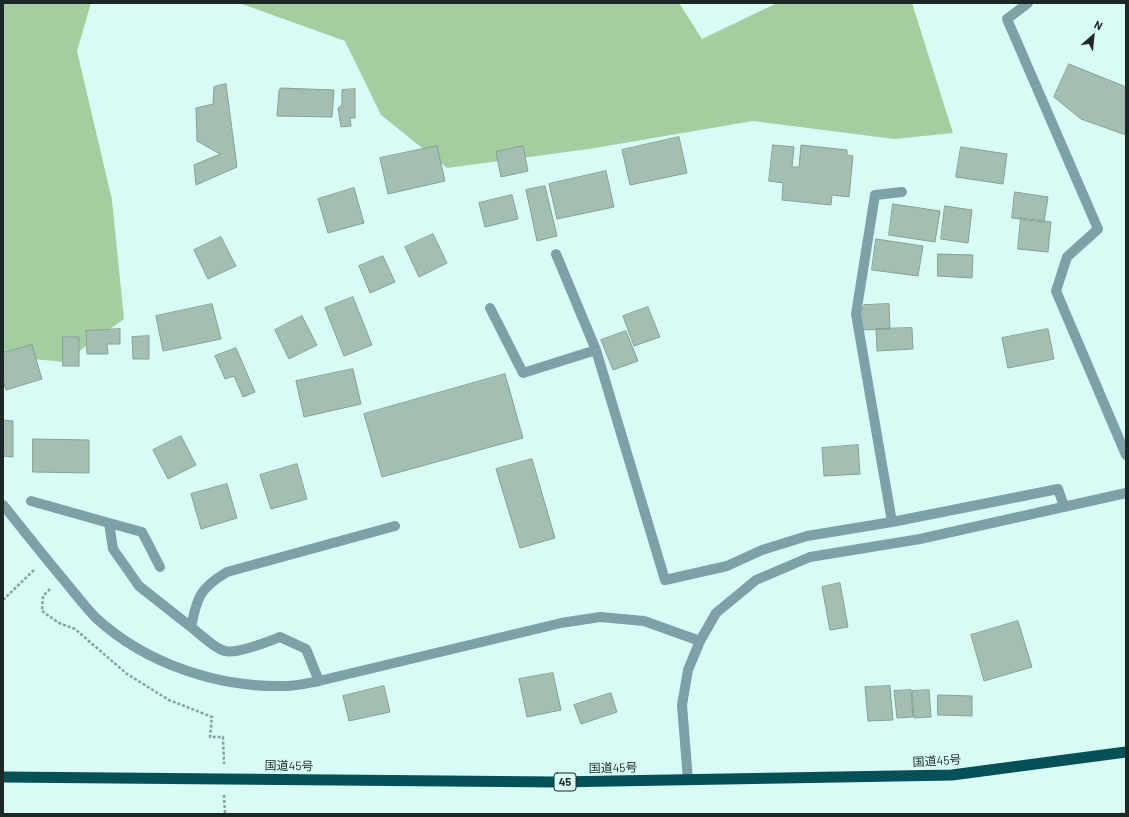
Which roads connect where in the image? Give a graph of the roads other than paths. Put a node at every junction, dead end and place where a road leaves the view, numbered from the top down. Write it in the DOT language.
graph roads {
  1 [pos="1028,3"];
  2 [pos="902,192"];
  3 [pos="556,254"];
  4 [pos="490,308"];
  5 [pos="596,350"];
  6 [pos="1126,455"];
  7 [pos="1126,493"];
  8 [pos="31,501"];
  9 [pos="3,505"];
  10 [pos="1064,506"];
  11 [pos="892,522"];
  12 [pos="109,523"];
  13 [pos="395,526"];
  14 [pos="160,567"];
  15 [pos="191,627"];
  16 [pos="700,641"];
  17 [pos="319,681"];
  18 [pos="1126,752"];
  19 [pos="3,777"];
  20 [pos="688,780"];
  1 -- 6 [label="street"];
  2 -- 11 [label="street"];
  3 -- 5 [label="street"];
  4 -- 5 [label="street"];
  5 -- 11 [label="street"];
  7 -- 10 [label="street"];
  8 -- 12 [label="street"];
  9 -- 17 [label="street"];
  10 -- 11 [label="street"];
  10 -- 16 [label="street"];
  12 -- 14 [label="street"];
  12 -- 15 [label="street"];
  13 -- 15 [label="street"];
  15 -- 17 [label="street"];
  16 -- 17 [label="street"];
  16 -- 20 [label="street"];
  18 -- 20 [label="highway, 国道45号 / 45"];
  19 -- 20 [label="highway, 国道45号 / 45"];
}
